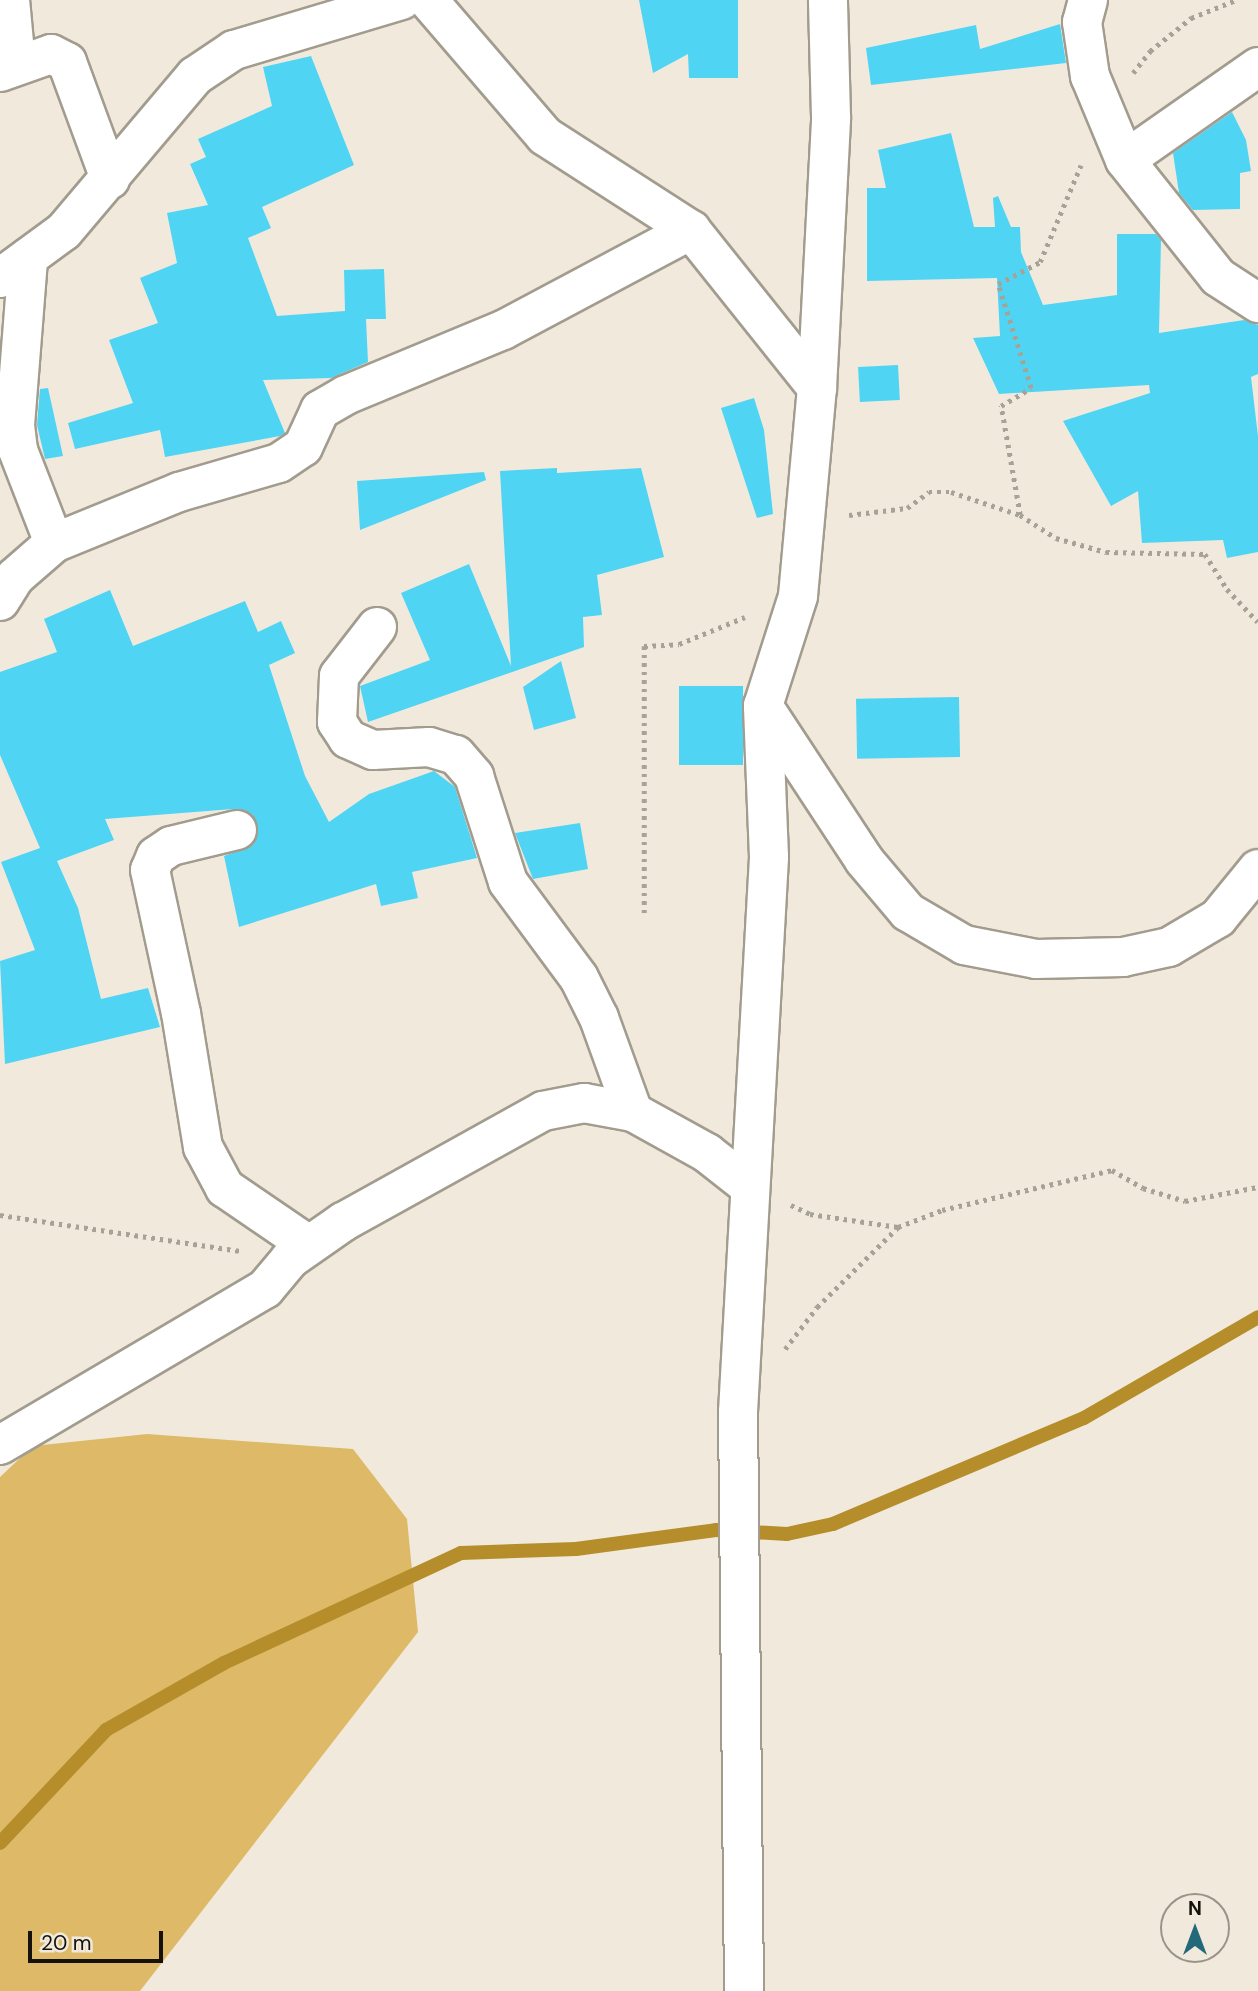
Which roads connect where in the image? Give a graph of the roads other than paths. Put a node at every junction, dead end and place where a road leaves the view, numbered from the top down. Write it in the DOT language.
graph roads {
  1 [pos="10,0"];
  2 [pos="402,0"];
  3 [pos="428,0"];
  4 [pos="828,0"];
  5 [pos="1088,0"];
  6 [pos="1258,67"];
  7 [pos="8,68"];
  8 [pos="1125,160"];
  9 [pos="110,180"];
  10 [pos="691,230"];
  11 [pos="14,268"];
  12 [pos="1258,303"];
  13 [pos="817,388"];
  14 [pos="54,542"];
  15 [pos="0,601"];
  16 [pos="377,627"];
  17 [pos="763,706"];
  18 [pos="237,830"];
  19 [pos="1258,869"];
  20 [pos="632,1112"];
  21 [pos="749,1186"];
  22 [pos="298,1251"];
  23 [pos="0,1445"];
  24 [pos="744,1991"];
  1 -- 7 [label="street"];
  2 -- 9 [label="street"];
  3 -- 10 [label="street"];
  4 -- 13 [label="street"];
  5 -- 8 [label="street"];
  6 -- 8 [label="street"];
  7 -- 9 [label="street"];
  8 -- 12 [label="street"];
  9 -- 11 [label="street"];
  10 -- 13 [label="street"];
  10 -- 14 [label="street"];
  11 -- 14 [label="street"];
  13 -- 17 [label="street"];
  14 -- 15 [label="street"];
  16 -- 20 [label="street"];
  17 -- 19 [label="street"];
  17 -- 21 [label="street"];
  18 -- 22 [label="street"];
  20 -- 21 [label="street"];
  20 -- 22 [label="street"];
  21 -- 24 [label="street"];
  22 -- 23 [label="street"];
}
